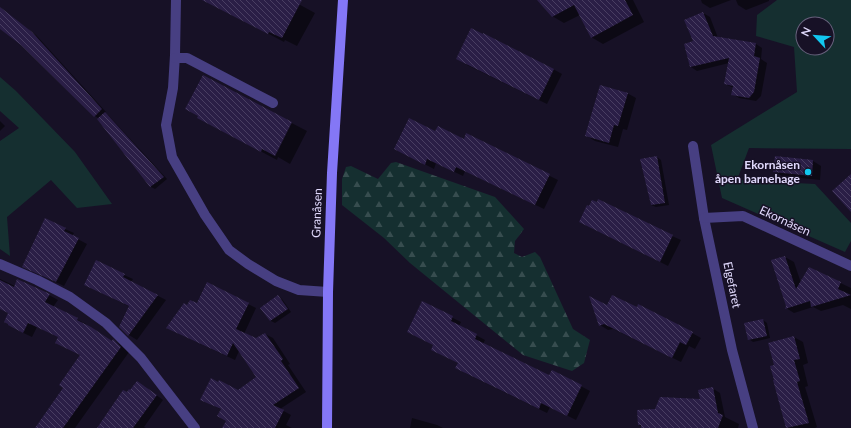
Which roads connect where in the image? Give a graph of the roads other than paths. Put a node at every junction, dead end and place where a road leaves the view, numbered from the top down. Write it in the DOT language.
graph roads {
  1 [pos="176,0"];
  2 [pos="343,0"];
  3 [pos="175,58"];
  4 [pos="273,103"];
  5 [pos="693,146"];
  6 [pos="704,218"];
  7 [pos="0,264"];
  8 [pos="851,266"];
  9 [pos="328,292"];
  10 [pos="195,428"];
  11 [pos="327,428"];
  12 [pos="753,428"];
  1 -- 3 [label="street"];
  2 -- 9 [label="street, Granåsen"];
  3 -- 4 [label="street"];
  3 -- 9 [label="street"];
  5 -- 6 [label="street, Elgefaret"];
  6 -- 8 [label="street, Ekornåsen"];
  6 -- 12 [label="street, Elgefaret"];
  7 -- 10 [label="street"];
  9 -- 11 [label="street, Granåsen"];
}
